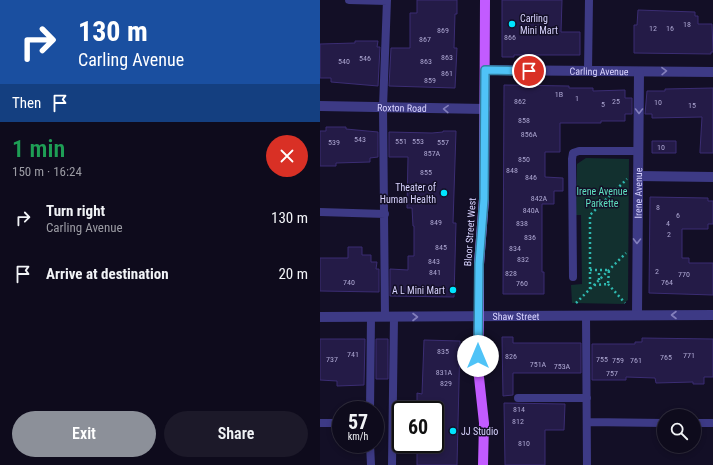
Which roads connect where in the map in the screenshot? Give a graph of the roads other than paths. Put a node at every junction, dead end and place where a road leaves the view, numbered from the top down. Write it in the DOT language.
graph roads {
  1 [pos="349,0"];
  2 [pos="387,0"];
  3 [pos="485,0"];
  4 [pos="589,0"];
  5 [pos="485,70"];
  6 [pos="588,71"];
  7 [pos="639,72"];
  8 [pos="713,72"];
  9 [pos="320,106"];
  10 [pos="384,107"];
  11 [pos="484,109"];
  12 [pos="639,151"];
  13 [pos="635,177"];
  14 [pos="713,177"];
  15 [pos="320,212"];
  16 [pos="385,214"];
  17 [pos="573,277"];
  18 [pos="637,314"];
  19 [pos="586,315"];
  20 [pos="713,315"];
  21 [pos="478,316"];
  22 [pos="320,317"];
  23 [pos="371,317"];
  24 [pos="389,317"];
  25 [pos="518,398"];
  26 [pos="587,398"];
  27 [pos="370,401"];
  28 [pos="588,422"];
  29 [pos="657,422"];
  30 [pos="320,423"];
  31 [pos="332,423"];
  32 [pos="701,423"];
  33 [pos="713,423"];
  34 [pos="370,453"];
  35 [pos="371,465"];
  36 [pos="392,465"];
  37 [pos="483,465"];
  38 [pos="587,465"];
  1 -- 2 [label="lane"];
  2 -- 10 [label="lane"];
  3 -- 5 [label="main road, Bloor Street West"];
  4 -- 6 [label="lane"];
  5 -- 6 [label="street, Carling Avenue"];
  5 -- 11 [label="main road, Bloor Street West"];
  6 -- 7 [label="street, Carling Avenue"];
  7 -- 8 [label="street, Carling Avenue, one-way"];
  7 -- 12 [label="street, Irene Avenue, one-way"];
  9 -- 10 [label="street, Roxton Road"];
  11 -- 10 [label="street, Roxton Road, one-way"];
  10 -- 16 [label="lane"];
  11 -- 21 [label="main road, Bloor Street West"];
  12 -- 13 [label="street, Irene Avenue"];
  12 -- 17 [label="lane"];
  13 -- 14 [label="street"];
  13 -- 18 [label="street, Irene Avenue, one-way"];
  15 -- 16 [label="lane"];
  16 -- 24 [label="lane"];
  18 -- 19 [label="street, Shaw Street"];
  20 -- 18 [label="street, Shaw Street, one-way"];
  19 -- 21 [label="street, Shaw Street"];
  19 -- 26 [label="lane"];
  24 -- 21 [label="street, Shaw Street, one-way"];
  21 -- 37 [label="main road, Bloor Street West"];
  22 -- 23 [label="street, Shaw Street"];
  23 -- 24 [label="street, Shaw Street"];
  23 -- 27 [label="lane"];
  24 -- 36 [label="lane"];
  25 -- 26 [label="lane"];
  26 -- 28 [label="lane"];
  28 -- 29 [label="lane"];
  28 -- 38 [label="lane"];
  30 -- 31 [label="lane"];
  32 -- 33 [label="lane"];
  34 -- 35 [label="lane"];
}
